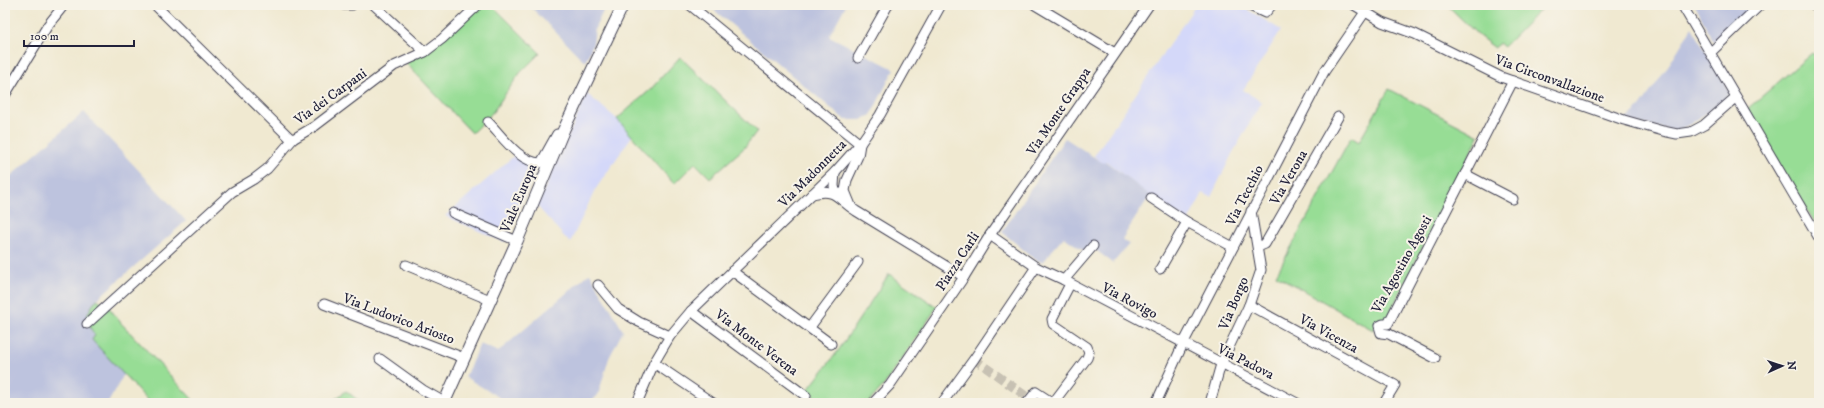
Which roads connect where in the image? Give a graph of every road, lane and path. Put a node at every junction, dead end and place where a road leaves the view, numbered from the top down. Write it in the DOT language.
graph roads {
  1 [pos="64,5"];
  2 [pos="155,5"];
  3 [pos="344,5"];
  4 [pos="352,5"];
  5 [pos="374,5"];
  6 [pos="478,5"];
  7 [pos="623,5"];
  8 [pos="690,5"];
  9 [pos="888,5"];
  10 [pos="941,5"];
  11 [pos="1035,5"];
  12 [pos="1149,5"];
  13 [pos="1253,5"];
  14 [pos="1272,5"];
  15 [pos="1354,5"];
  16 [pos="1682,5"];
  17 [pos="1760,5"];
  18 [pos="1814,5"];
  19 [pos="1819,8"];
  20 [pos="1365,9"];
  21 [pos="425,52"];
  22 [pos="1711,52"];
  23 [pos="1115,53"];
  24 [pos="858,58"];
  25 [pos="1513,81"];
  26 [pos="5,95"];
  27 [pos="1736,96"];
  28 [pos="1338,117"];
  29 [pos="488,122"];
  30 [pos="564,128"];
  31 [pos="294,139"];
  32 [pos="860,144"];
  33 [pos="835,172"];
  34 [pos="1465,174"];
  35 [pos="840,193"];
  36 [pos="811,195"];
  37 [pos="1152,198"];
  38 [pos="1513,199"];
  39 [pos="1251,211"];
  40 [pos="453,213"];
  41 [pos="1187,222"];
  42 [pos="990,235"];
  43 [pos="1819,238"];
  44 [pos="517,241"];
  45 [pos="1093,246"];
  46 [pos="1233,247"];
  47 [pos="1258,247"];
  48 [pos="858,262"];
  49 [pos="406,265"];
  50 [pos="1036,268"];
  51 [pos="1160,269"];
  52 [pos="732,271"];
  53 [pos="964,278"];
  54 [pos="1067,282"];
  55 [pos="598,286"];
  56 [pos="490,300"];
  57 [pos="324,304"];
  58 [pos="1250,305"];
  59 [pos="691,311"];
  60 [pos="87,324"];
  61 [pos="810,328"];
  62 [pos="670,336"];
  63 [pos="832,344"];
  64 [pos="1183,344"];
  65 [pos="464,358"];
  66 [pos="1435,358"];
  67 [pos="380,359"];
  68 [pos="654,362"];
  69 [pos="1221,364"];
  70 [pos="806,396"];
  71 [pos="444,402"];
  72 [pos="637,403"];
  73 [pos="714,403"];
  74 [pos="873,403"];
  75 [pos="942,403"];
  76 [pos="1027,403"];
  77 [pos="1053,403"];
  78 [pos="1156,403"];
  79 [pos="1210,403"];
  80 [pos="1297,403"];
  81 [pos="1384,403"];
  1 -- 26 [label="street"];
  2 -- 31 [label="street, Via dei Carpani"];
  3 -- 4 [label="street"];
  5 -- 21 [label="street"];
  6 -- 21 [label="street, Via dei Carpani"];
  7 -- 30 [label="main road, Viale Europa"];
  8 -- 32 [label="street"];
  9 -- 24 [label="street"];
  10 -- 32 [label="street, Via Madonnetta"];
  11 -- 23 [label="street"];
  12 -- 23 [label="street, Via Monte Grappa"];
  13 -- 14 [label="street"];
  15 -- 20 [label="street, Via Circonvallazione"];
  16 -- 22 [label="street"];
  17 -- 22 [label="street"];
  18 -- 19 [label="street"];
  20 -- 25 [label="street, Via Circonvallazione"];
  20 -- 39 [label="street, Via Tecchio"];
  21 -- 31 [label="street, Via dei Carpani"];
  22 -- 27 [label="street"];
  23 -- 42 [label="street, Via Monte Grappa"];
  25 -- 27 [label="street, Via Circonvallazione"];
  25 -- 34 [label="street, Via Agostino Agosti"];
  27 -- 43 [label="street"];
  28 -- 47 [label="street, Via Verona"];
  29 -- 30 [label="street"];
  30 -- 44 [label="main road, Viale Europa"];
  31 -- 60 [label="street"];
  32 -- 33 [label="street, Via Madonnetta"];
  32 -- 35 [label="street"];
  33 -- 35 [label="street"];
  33 -- 36 [label="street, Via Madonnetta"];
  34 -- 38 [label="street"];
  34 -- 66 [label="street, Via Agostino Agosti"];
  35 -- 36 [label="street"];
  35 -- 53 [label="street"];
  36 -- 52 [label="street, Via Madonnetta"];
  37 -- 41 [label="street"];
  39 -- 46 [label="street, Via Tecchio"];
  39 -- 47 [label="street, Via Borgo"];
  40 -- 44 [label="street"];
  41 -- 46 [label="street"];
  41 -- 51 [label="street"];
  42 -- 50 [label="street, Piazza Carli"];
  42 -- 53 [label="street, Piazza Carli"];
  44 -- 56 [label="main road, Viale Europa"];
  45 -- 54 [label="street"];
  46 -- 64 [label="street, Via Tecchio"];
  47 -- 58 [label="street, Via Borgo"];
  48 -- 61 [label="street"];
  49 -- 56 [label="street"];
  50 -- 54 [label="street, Via Rovigo"];
  50 -- 75 [label="street"];
  52 -- 59 [label="street, Via Madonnetta"];
  52 -- 61 [label="street"];
  53 -- 74 [label="street, Piazza Carli"];
  54 -- 64 [label="street, Via Rovigo"];
  54 -- 77 [label="street"];
  55 -- 62 [label="street"];
  56 -- 65 [label="main road, Viale Europa"];
  57 -- 65 [label="street, Via Ludovico Ariosto"];
  58 -- 69 [label="street, Via Borgo"];
  58 -- 81 [label="street, Via Vicenza"];
  59 -- 62 [label="street, Via Madonnetta"];
  59 -- 70 [label="street, Via Monte Verena"];
  61 -- 63 [label="street"];
  62 -- 68 [label="street, Via Madonnetta"];
  64 -- 69 [label="street, Via Padova"];
  64 -- 78 [label="street, Via Tecchio"];
  65 -- 71 [label="main road, Viale Europa"];
  67 -- 71 [label="street"];
  68 -- 72 [label="street, Via Madonnetta"];
  68 -- 73 [label="street"];
  69 -- 79 [label="street, Via Borgo"];
  69 -- 80 [label="street, Via Padova"];
  76 -- 77 [label="street"];
}
